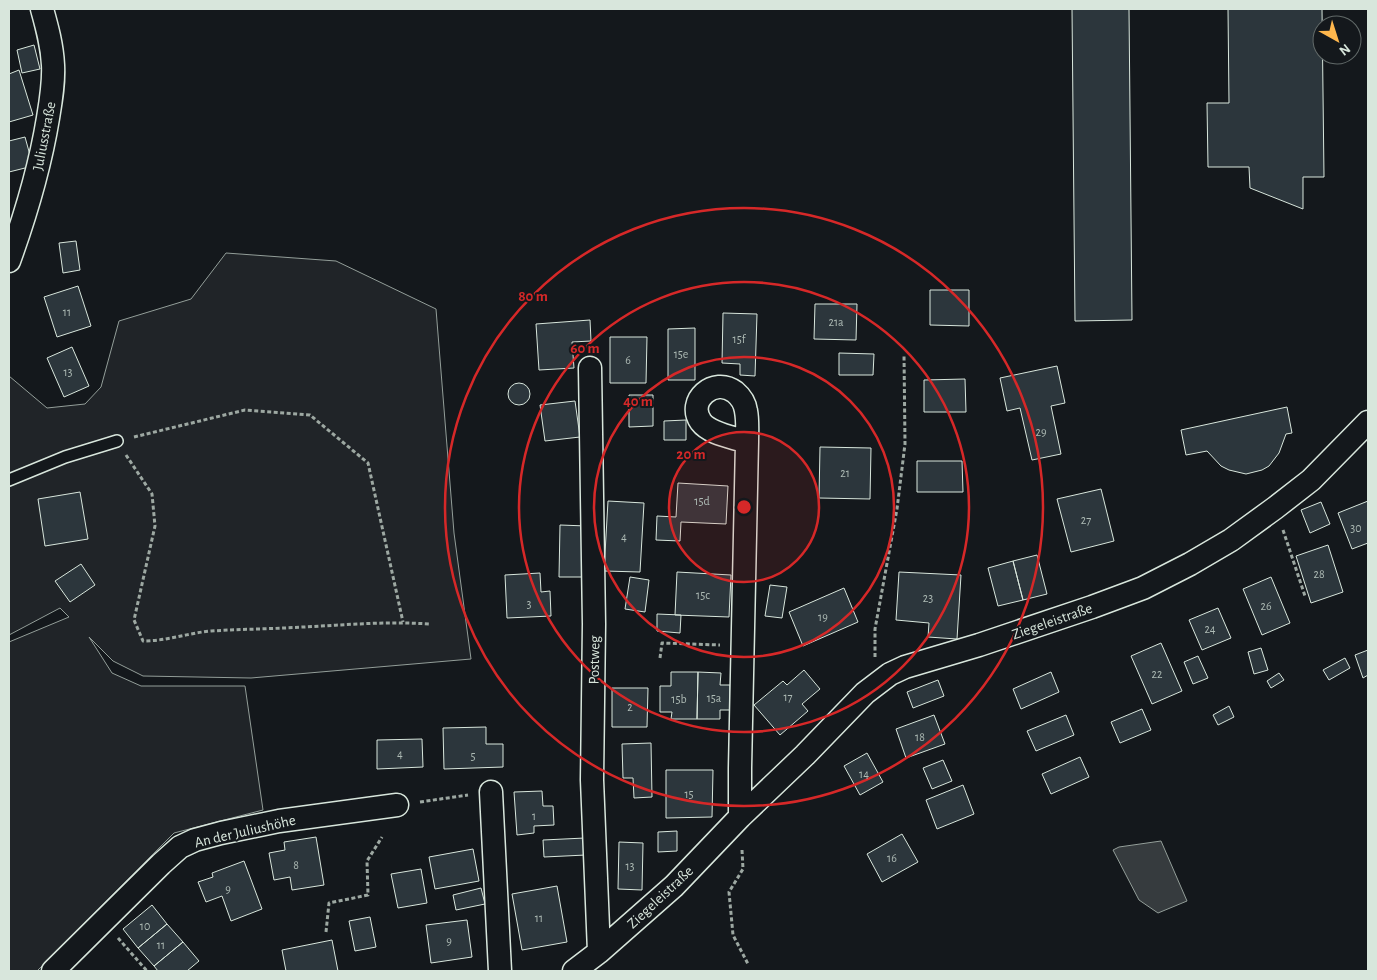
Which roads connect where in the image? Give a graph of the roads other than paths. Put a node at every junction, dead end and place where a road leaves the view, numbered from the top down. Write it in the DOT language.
graph roads {
  1 [pos="42,9"];
  2 [pos="9,261"];
  3 [pos="590,368"];
  4 [pos="1368,422"];
  5 [pos="118,442"];
  6 [pos="747,442"];
  7 [pos="9,480"];
  8 [pos="491,792"];
  9 [pos="397,805"];
  10 [pos="740,817"];
  11 [pos="599,952"];
  12 [pos="53,971"];
  13 [pos="500,971"];
  14 [pos="574,971"];
  1 -- 2 [label="street, Juliusstraße"];
  3 -- 11 [label="street, Postweg"];
  4 -- 10 [label="street, Ziegeleistraße"];
  5 -- 7 [label="lane"];
  6 -- 10 [label="street"];
  8 -- 13 [label="street"];
  9 -- 12 [label="street, An der Juliushöhe"];
  10 -- 11 [label="street, Ziegeleistraße"];
  11 -- 14 [label="street, Ziegeleistraße"];
}
